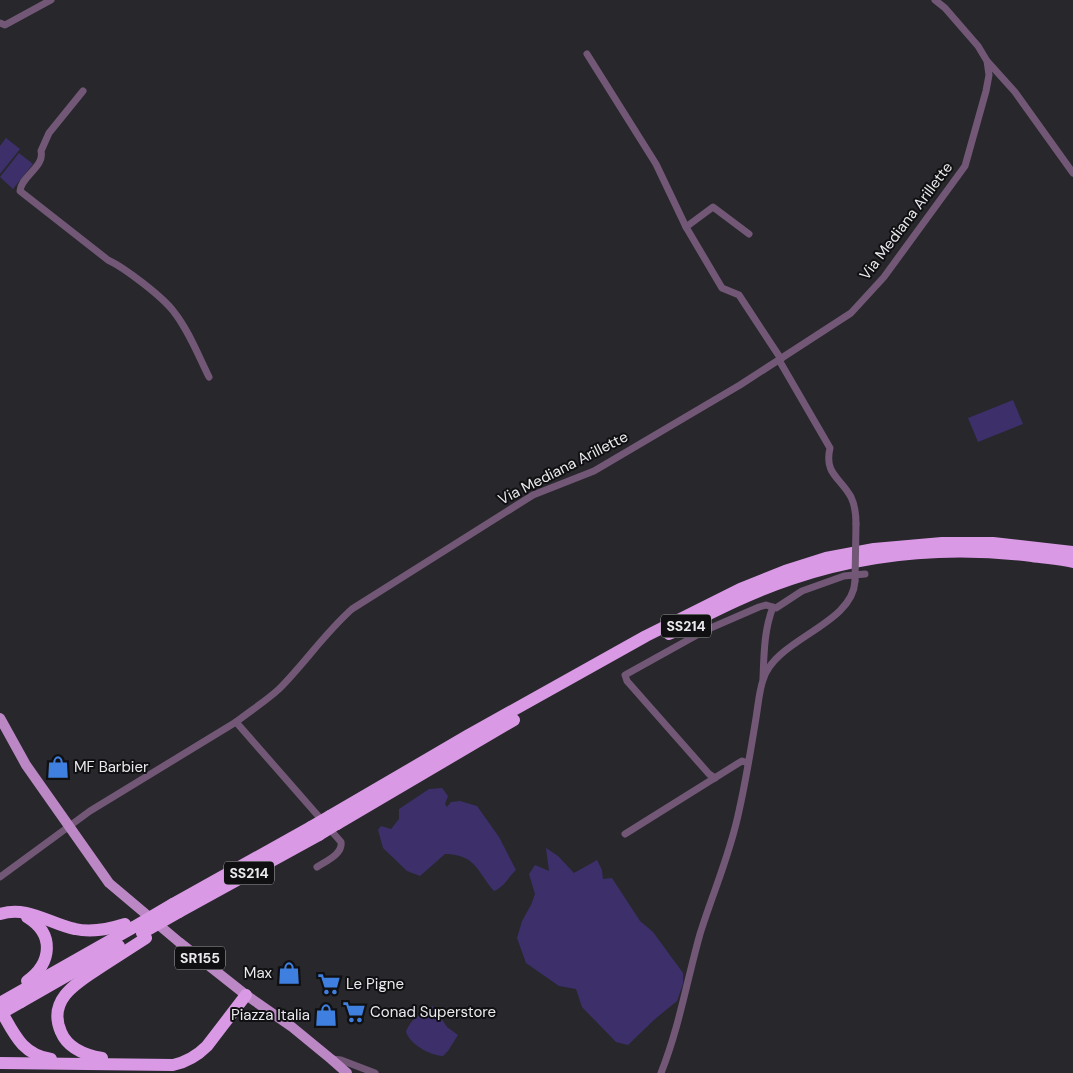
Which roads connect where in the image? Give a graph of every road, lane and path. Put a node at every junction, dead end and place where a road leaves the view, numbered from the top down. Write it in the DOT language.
graph roads {
  1 [pos="51,0"];
  2 [pos="935,0"];
  3 [pos="0,23"];
  4 [pos="587,54"];
  5 [pos="987,61"];
  6 [pos="83,91"];
  7 [pos="1073,173"];
  8 [pos="686,227"];
  9 [pos="749,234"];
  10 [pos="780,359"];
  11 [pos="208,377"];
  12 [pos="1073,552"];
  13 [pos="1073,562"];
  14 [pos="865,574"];
  15 [pos="773,607"];
  16 [pos="763,678"];
  17 [pos="0,718"];
  18 [pos="236,722"];
  19 [pos="748,763"];
  20 [pos="715,778"];
  21 [pos="333,820"];
  22 [pos="69,827"];
  23 [pos="625,834"];
  24 [pos="317,868"];
  25 [pos="0,877"];
  26 [pos="21,912"];
  27 [pos="0,914"];
  28 [pos="161,916"];
  29 [pos="137,930"];
  30 [pos="246,995"];
  31 [pos="17,998"];
  32 [pos="0,1003"];
  33 [pos="0,1009"];
  34 [pos="0,1014"];
  35 [pos="331,1058"];
  36 [pos="0,1063"];
  37 [pos="88,1064"];
  38 [pos="149,1064"];
  39 [pos="347,1073"];
  40 [pos="375,1073"];
  41 [pos="661,1073"];
  1 -- 3 [label="street"];
  2 -- 5 [label="street"];
  4 -- 8 [label="street"];
  5 -- 7 [label="street"];
  5 -- 10 [label="street, Via Mediana Arillette"];
  6 -- 11 [label="street"];
  8 -- 9 [label="street"];
  8 -- 10 [label="street"];
  10 -- 16 [label="street, bridge"];
  10 -- 18 [label="street, Via Mediana Arillette"];
  12 -- 21 [label="highway, SS214"];
  13 -- 21 [label="highway, SS214"];
  14 -- 15 [label="street"];
  15 -- 16 [label="street"];
  15 -- 20 [label="street"];
  16 -- 19 [label="street"];
  17 -- 22 [label="main road, SR155"];
  18 -- 22 [label="street, Via Mediana Arillette"];
  18 -- 24 [label="street"];
  19 -- 20 [label="street"];
  19 -- 41 [label="street"];
  20 -- 23 [label="street"];
  21 -- 28 [label="highway, SS214, bridge"];
  22 -- 25 [label="street, Via Mediana Arillette"];
  22 -- 30 [label="main road, SR155"];
  26 -- 27 [label="highway"];
  26 -- 29 [label="highway"];
  26 -- 31 [label="highway"];
  28 -- 29 [label="highway, SS214, bridge"];
  28 -- 29 [label="highway"];
  29 -- 31 [label="highway, SS214"];
  29 -- 38 [label="highway"];
  30 -- 35 [label="main road, SR155"];
  30 -- 38 [label="highway"];
  31 -- 32 [label="highway, SS214"];
  31 -- 34 [label="highway, SS214, bridge"];
  33 -- 37 [label="highway"];
  35 -- 39 [label="main road, SR155"];
  35 -- 40 [label="street"];
  36 -- 37 [label="highway"];
  37 -- 38 [label="highway"];
}
